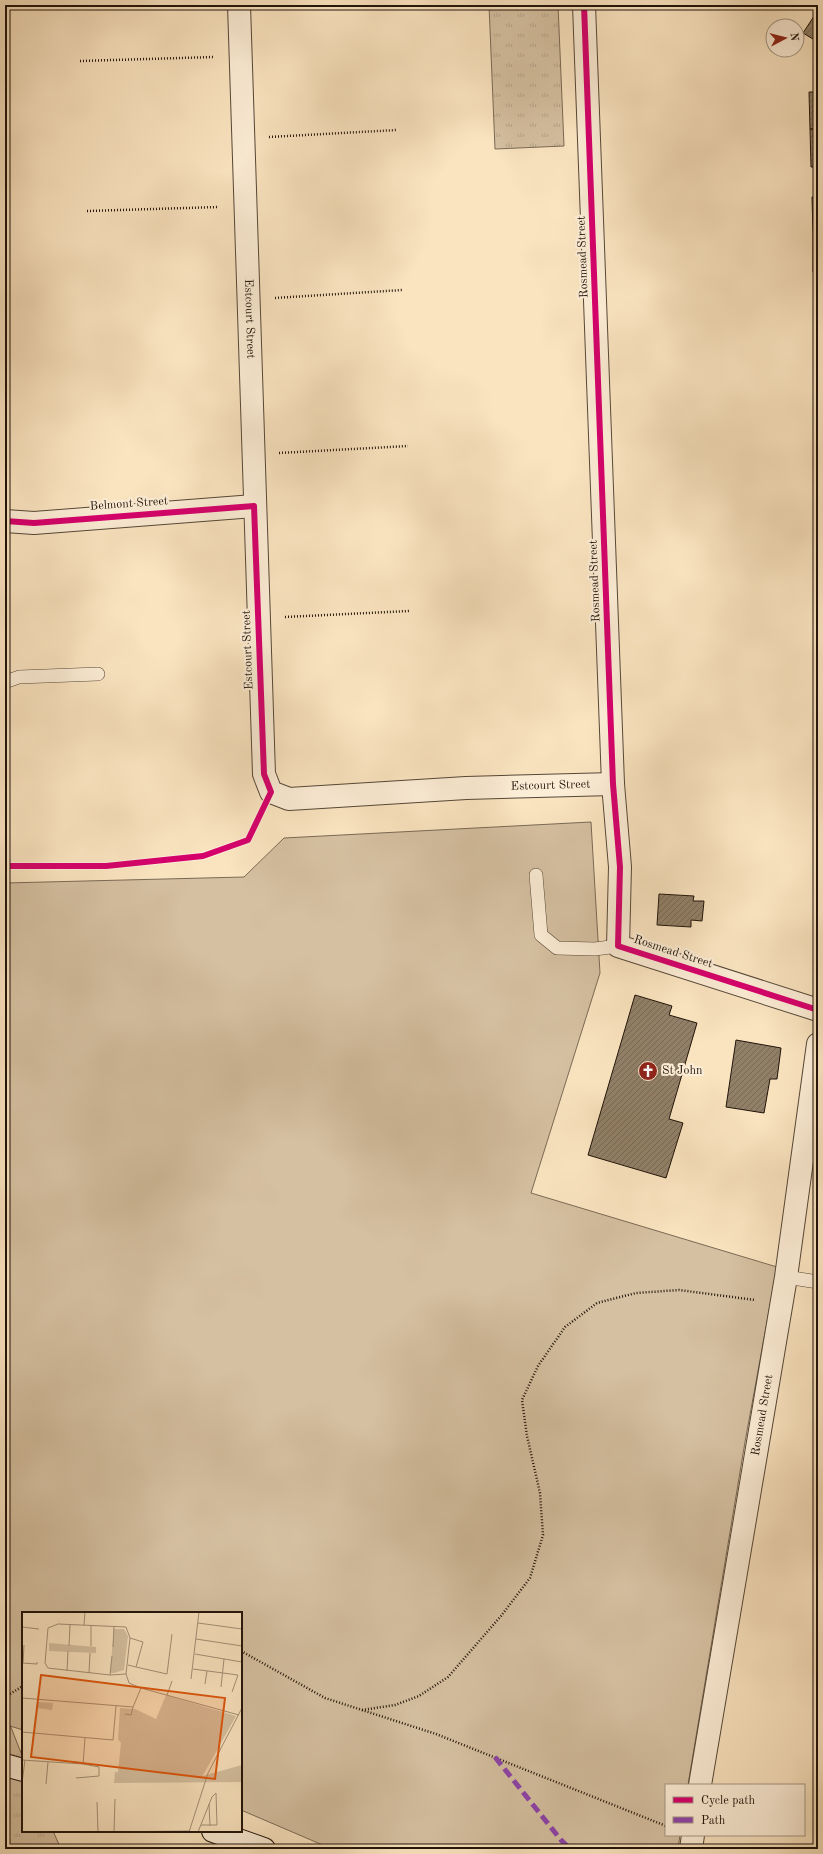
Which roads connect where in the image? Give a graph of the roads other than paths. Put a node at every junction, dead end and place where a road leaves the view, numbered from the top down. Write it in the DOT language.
graph roads {
  1 [pos="239,5"];
  2 [pos="584,5"];
  3 [pos="254,506"];
  4 [pos="5,522"];
  5 [pos="98,674"];
  6 [pos="5,682"];
  7 [pos="613,784"];
  8 [pos="536,875"];
  9 [pos="618,946"];
  10 [pos="818,1010"];
  11 [pos="818,1044"];
  12 [pos="786,1277"];
  13 [pos="818,1282"];
  14 [pos="5,1765"];
  15 [pos="22,1770"];
  16 [pos="700,1784"];
  17 [pos="216,1832"];
  18 [pos="693,1836"];
  19 [pos="264,1849"];
  20 [pos="691,1849"];
  1 -- 3 [label="street, Estcourt Street"];
  2 -- 7 [label="street, Rosmead Street"];
  3 -- 4 [label="street, Belmont Street"];
  3 -- 7 [label="street, Estcourt Street"];
  5 -- 6 [label="lane"];
  7 -- 9 [label="street, Rosmead Street"];
  8 -- 9 [label="lane"];
  9 -- 10 [label="street, Rosmead Street"];
  11 -- 12 [label="street, Rosmead Street"];
  12 -- 13 [label="lane"];
  12 -- 16 [label="street, Rosmead Street"];
  14 -- 15 [label="street"];
  17 -- 19 [label="street"];
  18 -- 20 [label="street"];
}
